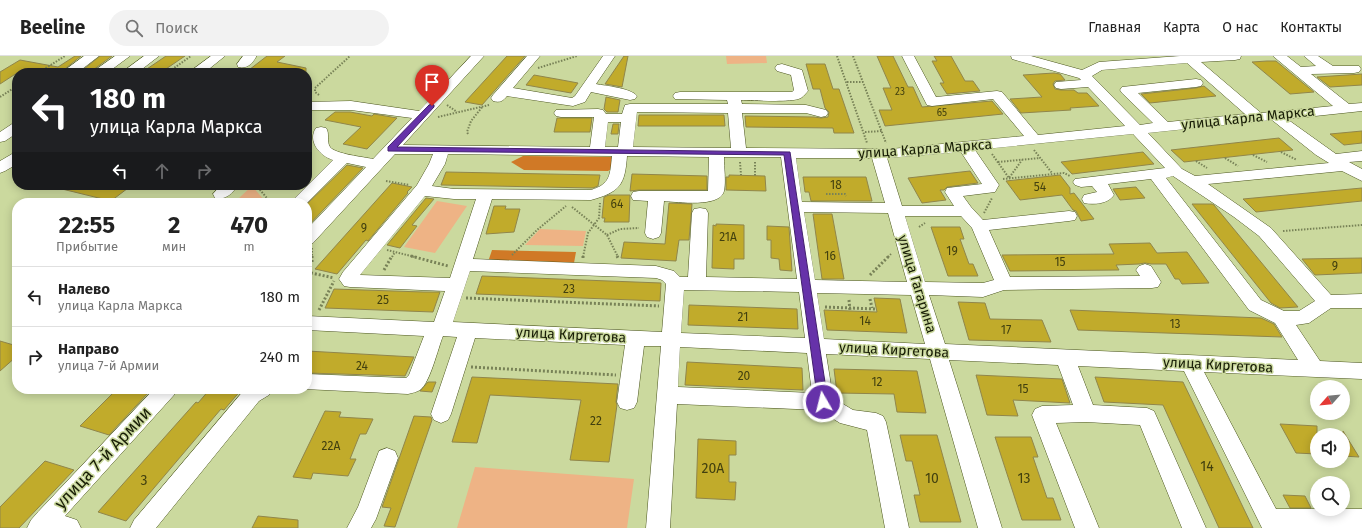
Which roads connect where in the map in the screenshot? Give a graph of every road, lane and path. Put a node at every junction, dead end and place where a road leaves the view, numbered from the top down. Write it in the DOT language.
graph roads {
  1 [pos="65,56"];
  2 [pos="93,56"];
  3 [pos="124,56"];
  4 [pos="153,56"];
  5 [pos="191,56"];
  6 [pos="219,56"];
  7 [pos="350,56"];
  8 [pos="478,56"];
  9 [pos="534,56"];
  10 [pos="577,56"];
  11 [pos="837,56"];
  12 [pos="853,56"];
  13 [pos="908,56"];
  14 [pos="1018,56"];
  15 [pos="1089,56"];
  16 [pos="1231,56"];
  17 [pos="1235,56"];
  18 [pos="1279,56"];
  19 [pos="1310,56"];
  20 [pos="1338,56"];
  21 [pos="604,58"];
  22 [pos="1188,58"];
  23 [pos="1161,59"];
  24 [pos="781,62"];
  25 [pos="1099,66"];
  26 [pos="46,68"];
  27 [pos="75,68"];
  28 [pos="106,68"];
  29 [pos="135,68"];
  30 [pos="174,68"];
  31 [pos="202,68"];
  32 [pos="1330,70"];
  33 [pos="1358,70"];
  34 [pos="1298,71"];
  35 [pos="519,74"];
  36 [pos="1088,79"];
  37 [pos="847,82"];
  38 [pos="863,82"];
  39 [pos="1196,83"];
  40 [pos="1061,85"];
  41 [pos="587,87"];
  42 [pos="12,89"];
  43 [pos="325,96"];
  44 [pos="0,97"];
  45 [pos="498,98"];
  46 [pos="734,102"];
  47 [pos="792,102"];
  48 [pos="336,104"];
  49 [pos="446,104"];
  50 [pos="312,106"];
  51 [pos="483,106"];
  52 [pos="630,107"];
  53 [pos="1362,107"];
  54 [pos="1346,109"];
  55 [pos="458,112"];
  56 [pos="561,113"];
  57 [pos="821,113"];
  58 [pos="1275,116"];
  59 [pos="428,117"];
  60 [pos="602,118"];
  61 [pos="1258,118"];
  62 [pos="1165,127"];
  63 [pos="12,130"];
  64 [pos="1137,130"];
  65 [pos="882,131"];
  66 [pos="864,132"];
  67 [pos="468,134"];
  68 [pos="0,138"];
  69 [pos="1034,145"];
  70 [pos="965,147"];
  71 [pos="876,148"];
  72 [pos="391,149"];
  73 [pos="442,150"];
  74 [pos="463,150"];
  75 [pos="597,151"];
  76 [pos="622,152"];
  77 [pos="717,152"];
  78 [pos="788,153"];
  79 [pos="991,153"];
  80 [pos="337,155"];
  81 [pos="1362,156"];
  82 [pos="739,157"];
  83 [pos="1040,158"];
  84 [pos="12,160"];
  85 [pos="1022,160"];
  86 [pos="754,162"];
  87 [pos="998,162"];
  88 [pos="1339,163"];
  89 [pos="378,164"];
  90 [pos="0,168"];
  91 [pos="1178,172"];
  92 [pos="1052,174"];
  93 [pos="1155,174"];
  94 [pos="741,175"];
  95 [pos="755,176"];
  96 [pos="1362,176"];
  97 [pos="1009,178"];
  98 [pos="312,179"];
  99 [pos="386,180"];
  100 [pos="1088,181"];
  101 [pos="1192,181"];
  102 [pos="997,185"];
  103 [pos="422,189"];
  104 [pos="260,190"];
  105 [pos="485,195"];
  106 [pos="639,196"];
  107 [pos="656,196"];
  108 [pos="267,198"];
  109 [pos="1090,199"];
  110 [pos="601,204"];
  111 [pos="571,206"];
  112 [pos="578,206"];
  113 [pos="592,206"];
  114 [pos="795,207"];
  115 [pos="894,209"];
  116 [pos="965,211"];
  117 [pos="700,213"];
  118 [pos="1069,216"];
  119 [pos="594,225"];
  120 [pos="984,225"];
  121 [pos="1362,225"];
  122 [pos="653,231"];
  123 [pos="1265,232"];
  124 [pos="607,235"];
  125 [pos="312,239"];
  126 [pos="373,246"];
  127 [pos="394,252"];
  128 [pos="891,254"];
  129 [pos="463,266"];
  130 [pos="501,266"];
  131 [pos="581,269"];
  132 [pos="1144,270"];
  133 [pos="619,271"];
  134 [pos="312,273"];
  135 [pos="376,282"];
  136 [pos="674,283"];
  137 [pos="696,283"];
  138 [pos="1004,284"];
  139 [pos="806,286"];
  140 [pos="861,287"];
  141 [pos="918,288"];
  142 [pos="454,291"];
  143 [pos="1362,301"];
  144 [pos="1327,302"];
  145 [pos="673,306"];
  146 [pos="810,307"];
  147 [pos="876,308"];
  148 [pos="1282,318"];
  149 [pos="312,324"];
  150 [pos="312,328"];
  151 [pos="438,329"];
  152 [pos="468,331"];
  153 [pos="635,338"];
  154 [pos="670,340"];
  155 [pos="815,346"];
  156 [pos="937,351"];
  157 [pos="1065,357"];
  158 [pos="1190,363"];
  159 [pos="456,367"];
  160 [pos="1314,369"];
  161 [pos="1362,371"];
  162 [pos="630,376"];
  163 [pos="312,382"];
  164 [pos="162,394"];
  165 [pos="254,394"];
  166 [pos="667,395"];
  167 [pos="626,402"];
  168 [pos="823,402"];
  169 [pos="1086,413"];
  170 [pos="441,414"];
  171 [pos="387,458"];
  172 [pos="1362,520"];
  173 [pos="42,524"];
  174 [pos="1272,524"];
  175 [pos="70,528"];
  176 [pos="142,528"];
  177 [pos="359,528"];
  178 [pos="658,528"];
  179 [pos="897,528"];
  180 [pos="990,528"];
  181 [pos="1087,528"];
  182 [pos="1194,528"];
  1 -- 26 [label="path"];
  2 -- 27 [label="street"];
  3 -- 28 [label="street"];
  4 -- 29 [label="street"];
  5 -- 30 [label="path"];
  6 -- 31 [label="street"];
  7 -- 43 [label="path"];
  8 -- 59 [label="street"];
  9 -- 35 [label="street"];
  10 -- 35 [label="path"];
  11 -- 37 [label="path"];
  12 -- 38 [label="path"];
  13 -- 69 [label="street"];
  14 -- 36 [label="street"];
  15 -- 25 [label="street"];
  16 -- 17 [label="street"];
  16 -- 22 [label="street"];
  18 -- 34 [label="street"];
  19 -- 32 [label="street"];
  20 -- 33 [label="street"];
  21 -- 41 [label="street"];
  22 -- 23 [label="street"];
  22 -- 61 [label="street"];
  23 -- 25 [label="street"];
  24 -- 47 [label="street"];
  25 -- 36 [label="street"];
  32 -- 33 [label="street"];
  32 -- 34 [label="street"];
  34 -- 54 [label="street"];
  35 -- 45 [label="street"];
  36 -- 40 [label="street"];
  36 -- 64 [label="street"];
  37 -- 38 [label="path"];
  37 -- 66 [label="path"];
  38 -- 65 [label="path"];
  39 -- 62 [label="street"];
  41 -- 45 [label="street"];
  41 -- 52 [label="street"];
  42 -- 44 [label="path"];
  45 -- 51 [label="path"];
  46 -- 47 [label="street"];
  46 -- 52 [label="street"];
  46 -- 82 [label="street"];
  47 -- 57 [label="street"];
  48 -- 50 [label="street"];
  48 -- 59 [label="street"];
  48 -- 80 [label="street"];
  49 -- 55 [label="path"];
  51 -- 55 [label="path"];
  51 -- 67 [label="path"];
  52 -- 60 [label="street"];
  52 -- 76 [label="street"];
  53 -- 54 [label="street, улица Карла Маркса"];
  54 -- 58 [label="street, улица Карла Маркса"];
  55 -- 59 [label="path"];
  56 -- 60 [label="street"];
  58 -- 61 [label="street, улица Карла Маркса"];
  58 -- 88 [label="street"];
  59 -- 72 [label="street"];
  60 -- 75 [label="street"];
  61 -- 62 [label="street, улица Карла Маркса"];
  62 -- 64 [label="street, улица Карла Маркса"];
  63 -- 68 [label="street"];
  64 -- 69 [label="street, улица Карла Маркса"];
  64 -- 91 [label="street"];
  65 -- 66 [label="path"];
  65 -- 71 [label="path"];
  66 -- 71 [label="path"];
  67 -- 74 [label="street"];
  69 -- 70 [label="street, улица Карла Маркса"];
  69 -- 83 [label="path"];
  70 -- 71 [label="street, улица Карла Маркса"];
  70 -- 102 [label="street"];
  71 -- 78 [label="street, улица Карла Маркса"];
  71 -- 115 [label="street, улица Гагарина"];
  72 -- 73 [label="street, улица Карла Маркса"];
  72 -- 89 [label="street"];
  73 -- 74 [label="street, улица Карла Маркса"];
  73 -- 103 [label="street"];
  74 -- 75 [label="street, улица Карла Маркса"];
  75 -- 76 [label="street, улица Карла Маркса"];
  76 -- 77 [label="street, улица Карла Маркса"];
  76 -- 110 [label="street"];
  77 -- 82 [label="street, улица Карла Маркса"];
  77 -- 107 [label="street"];
  78 -- 82 [label="street, улица Карла Маркса"];
  78 -- 114 [label="street"];
  79 -- 87 [label="path"];
  80 -- 89 [label="street"];
  80 -- 98 [label="street"];
  81 -- 88 [label="street"];
  82 -- 94 [label="path"];
  83 -- 85 [label="path"];
  83 -- 92 [label="path"];
  84 -- 90 [label="street"];
  85 -- 87 [label="path"];
  85 -- 97 [label="path"];
  86 -- 95 [label="path"];
  87 -- 97 [label="path"];
  88 -- 96 [label="street"];
  88 -- 101 [label="street"];
  89 -- 125 [label="street"];
  91 -- 93 [label="street"];
  91 -- 101 [label="street"];
  92 -- 97 [label="path"];
  92 -- 100 [label="path"];
  93 -- 100 [label="street"];
  93 -- 148 [label="street"];
  97 -- 102 [label="path"];
  99 -- 103 [label="path"];
  100 -- 109 [label="street"];
  101 -- 123 [label="street"];
  102 -- 116 [label="street"];
  102 -- 120 [label="path"];
  103 -- 105 [label="street"];
  103 -- 126 [label="street"];
  104 -- 108 [label="path"];
  105 -- 110 [label="street"];
  105 -- 129 [label="street"];
  106 -- 107 [label="street"];
  107 -- 122 [label="street"];
  110 -- 113 [label="path"];
  110 -- 119 [label="path"];
  111 -- 112 [label="path"];
  111 -- 119 [label="path"];
  111 -- 130 [label="path"];
  114 -- 115 [label="street"];
  114 -- 139 [label="street"];
  115 -- 116 [label="street"];
  115 -- 141 [label="street, улица Гагарина"];
  116 -- 120 [label="street"];
  117 -- 137 [label="street"];
  118 -- 120 [label="street"];
  119 -- 124 [label="path"];
  119 -- 131 [label="path"];
  120 -- 138 [label="street"];
  121 -- 123 [label="path"];
  122 -- 124 [label="path"];
  123 -- 144 [label="street"];
  124 -- 133 [label="path"];
  126 -- 127 [label="path"];
  126 -- 135 [label="street"];
  127 -- 129 [label="path"];
  127 -- 135 [label="path"];
  128 -- 140 [label="path"];
  129 -- 130 [label="street"];
  129 -- 142 [label="street"];
  130 -- 131 [label="street"];
  131 -- 133 [label="street"];
  132 -- 138 [label="street"];
  133 -- 136 [label="street"];
  134 -- 149 [label="path"];
  135 -- 142 [label="street"];
  136 -- 137 [label="street"];
  136 -- 145 [label="street"];
  137 -- 139 [label="street"];
  138 -- 141 [label="street"];
  139 -- 140 [label="street"];
  139 -- 146 [label="street"];
  140 -- 141 [label="street"];
  141 -- 156 [label="street, улица Гагарина"];
  142 -- 145 [label="path"];
  142 -- 151 [label="street"];
  143 -- 144 [label="street"];
  144 -- 148 [label="street"];
  145 -- 154 [label="street"];
  146 -- 147 [label="path"];
  146 -- 155 [label="street"];
  148 -- 160 [label="street"];
  150 -- 151 [label="street, улица Киргетова"];
  151 -- 152 [label="street, улица Киргетова"];
  151 -- 163 [label="street"];
  152 -- 153 [label="street, улица Киргетова"];
  152 -- 159 [label="street"];
  153 -- 154 [label="street, улица Киргетова"];
  153 -- 162 [label="street"];
  154 -- 155 [label="street, улица Киргетова"];
  154 -- 166 [label="street"];
  155 -- 156 [label="street, улица Киргетова"];
  155 -- 168 [label="street"];
  156 -- 157 [label="street, улица Киргетова"];
  156 -- 180 [label="street, улица Гагарина"];
  157 -- 158 [label="street, улица Киргетова"];
  157 -- 169 [label="street"];
  158 -- 160 [label="street, улица Киргетова"];
  158 -- 174 [label="street"];
  159 -- 162 [label="path"];
  159 -- 170 [label="street"];
  160 -- 161 [label="street, улица Киргетова"];
  162 -- 167 [label="street"];
  164 -- 173 [label="street, улица 7-й Армии"];
  165 -- 176 [label="street"];
  166 -- 168 [label="street"];
  166 -- 178 [label="street"];
  168 -- 179 [label="street"];
  169 -- 181 [label="street"];
  169 -- 182 [label="street"];
  171 -- 177 [label="street"];
  172 -- 174 [label="street"];
  173 -- 175 [label="street"];
}
